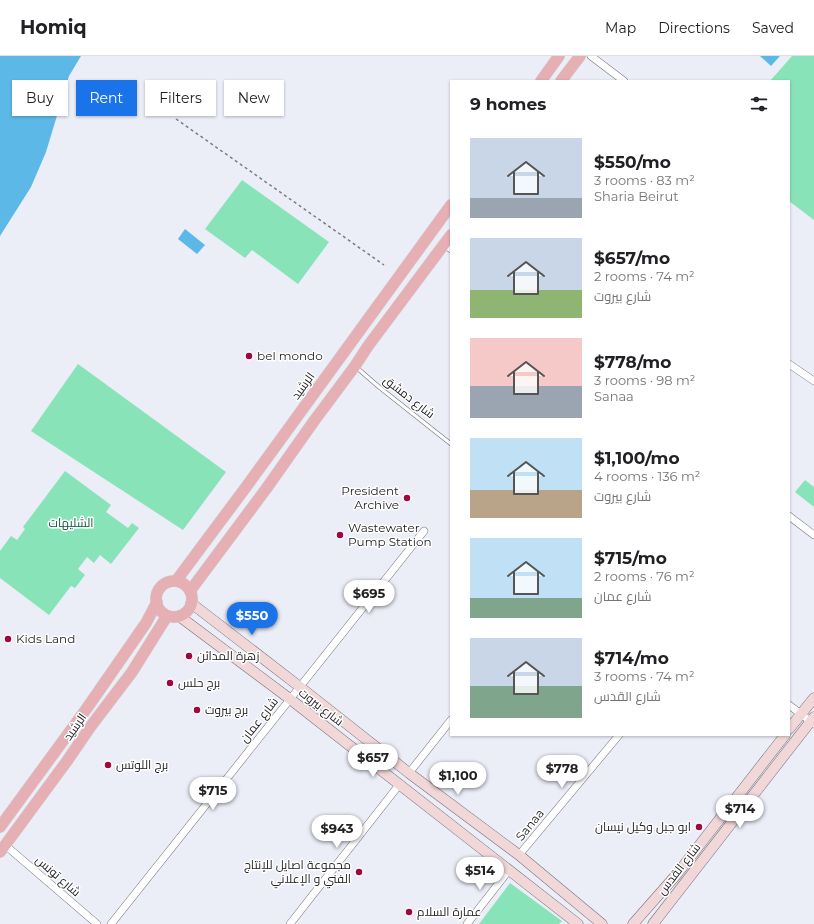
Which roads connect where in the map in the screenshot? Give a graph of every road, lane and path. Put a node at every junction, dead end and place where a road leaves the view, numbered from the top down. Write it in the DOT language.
graph roads {
  1 [pos="559,56"];
  2 [pos="580,56"];
  3 [pos="591,56"];
  4 [pos="542,80"];
  5 [pos="562,80"];
  6 [pos="623,80"];
  7 [pos="176,119"];
  8 [pos="450,206"];
  9 [pos="449,243"];
  10 [pos="384,265"];
  11 [pos="790,365"];
  12 [pos="355,366"];
  13 [pos="814,381"];
  14 [pos="450,443"];
  15 [pos="790,518"];
  16 [pos="424,531"];
  17 [pos="814,536"];
  18 [pos="176,581"];
  19 [pos="190,591"];
  20 [pos="156,602"];
  21 [pos="191,604"];
  22 [pos="168,616"];
  23 [pos="179,616"];
  24 [pos="300,687"];
  25 [pos="814,698"];
  26 [pos="290,699"];
  27 [pos="790,706"];
  28 [pos="801,714"];
  29 [pos="450,721"];
  30 [pos="813,721"];
  31 [pos="790,728"];
  32 [pos="617,736"];
  33 [pos="784,736"];
  34 [pos="409,773"];
  35 [pos="399,785"];
  36 [pos="0,826"];
  37 [pos="3,848"];
  38 [pos="520,855"];
  39 [pos="509,870"];
  40 [pos="97,924"];
  41 [pos="111,924"];
  42 [pos="290,924"];
  43 [pos="467,924"];
  44 [pos="578,924"];
  45 [pos="602,924"];
  46 [pos="633,924"];
  47 [pos="652,924"];
  1 -- 4 [label="main road"];
  2 -- 5 [label="main road"];
  3 -- 6 [label="street"];
  7 -- 10 [label="path"];
  8 -- 18 [label="main road, الرشيد"];
  9 -- 12 [label="main road"];
  11 -- 13 [label="street"];
  12 -- 14 [label="lane, شارع دمشق"];
  12 -- 19 [label="main road"];
  15 -- 17 [label="street"];
  16 -- 24 [label="street, شارع عمان"];
  18 -- 19 [label="main road"];
  18 -- 20 [label="main road"];
  19 -- 21 [label="main road"];
  20 -- 22 [label="main road"];
  20 -- 36 [label="main road, الرشيد"];
  21 -- 23 [label="main road"];
  21 -- 24 [label="main road, شارع بيروت"];
  22 -- 23 [label="main road"];
  22 -- 37 [label="main road, الرشيد"];
  23 -- 26 [label="main road, شارع بيروت"];
  24 -- 26 [label="street, شارع عمان"];
  24 -- 34 [label="main road, شارع بيروت"];
  25 -- 28 [label="main road"];
  26 -- 35 [label="main road, شارع بيروت"];
  26 -- 41 [label="street, شارع عمان"];
  27 -- 28 [label="street"];
  28 -- 30 [label="street"];
  28 -- 31 [label="main road"];
  29 -- 34 [label="street"];
  30 -- 47 [label="main road, شارع القدس"];
  32 -- 38 [label="street, Sanaa"];
  33 -- 46 [label="main road, شارع القدس"];
  34 -- 38 [label="main road, شارع بيروت"];
  35 -- 39 [label="main road, شارع بيروت"];
  35 -- 42 [label="street"];
  37 -- 40 [label="street, شارع تونس"];
  38 -- 45 [label="main road, شارع بيروت"];
  39 -- 43 [label="street"];
  39 -- 44 [label="main road, شارع بيروت"];
}
